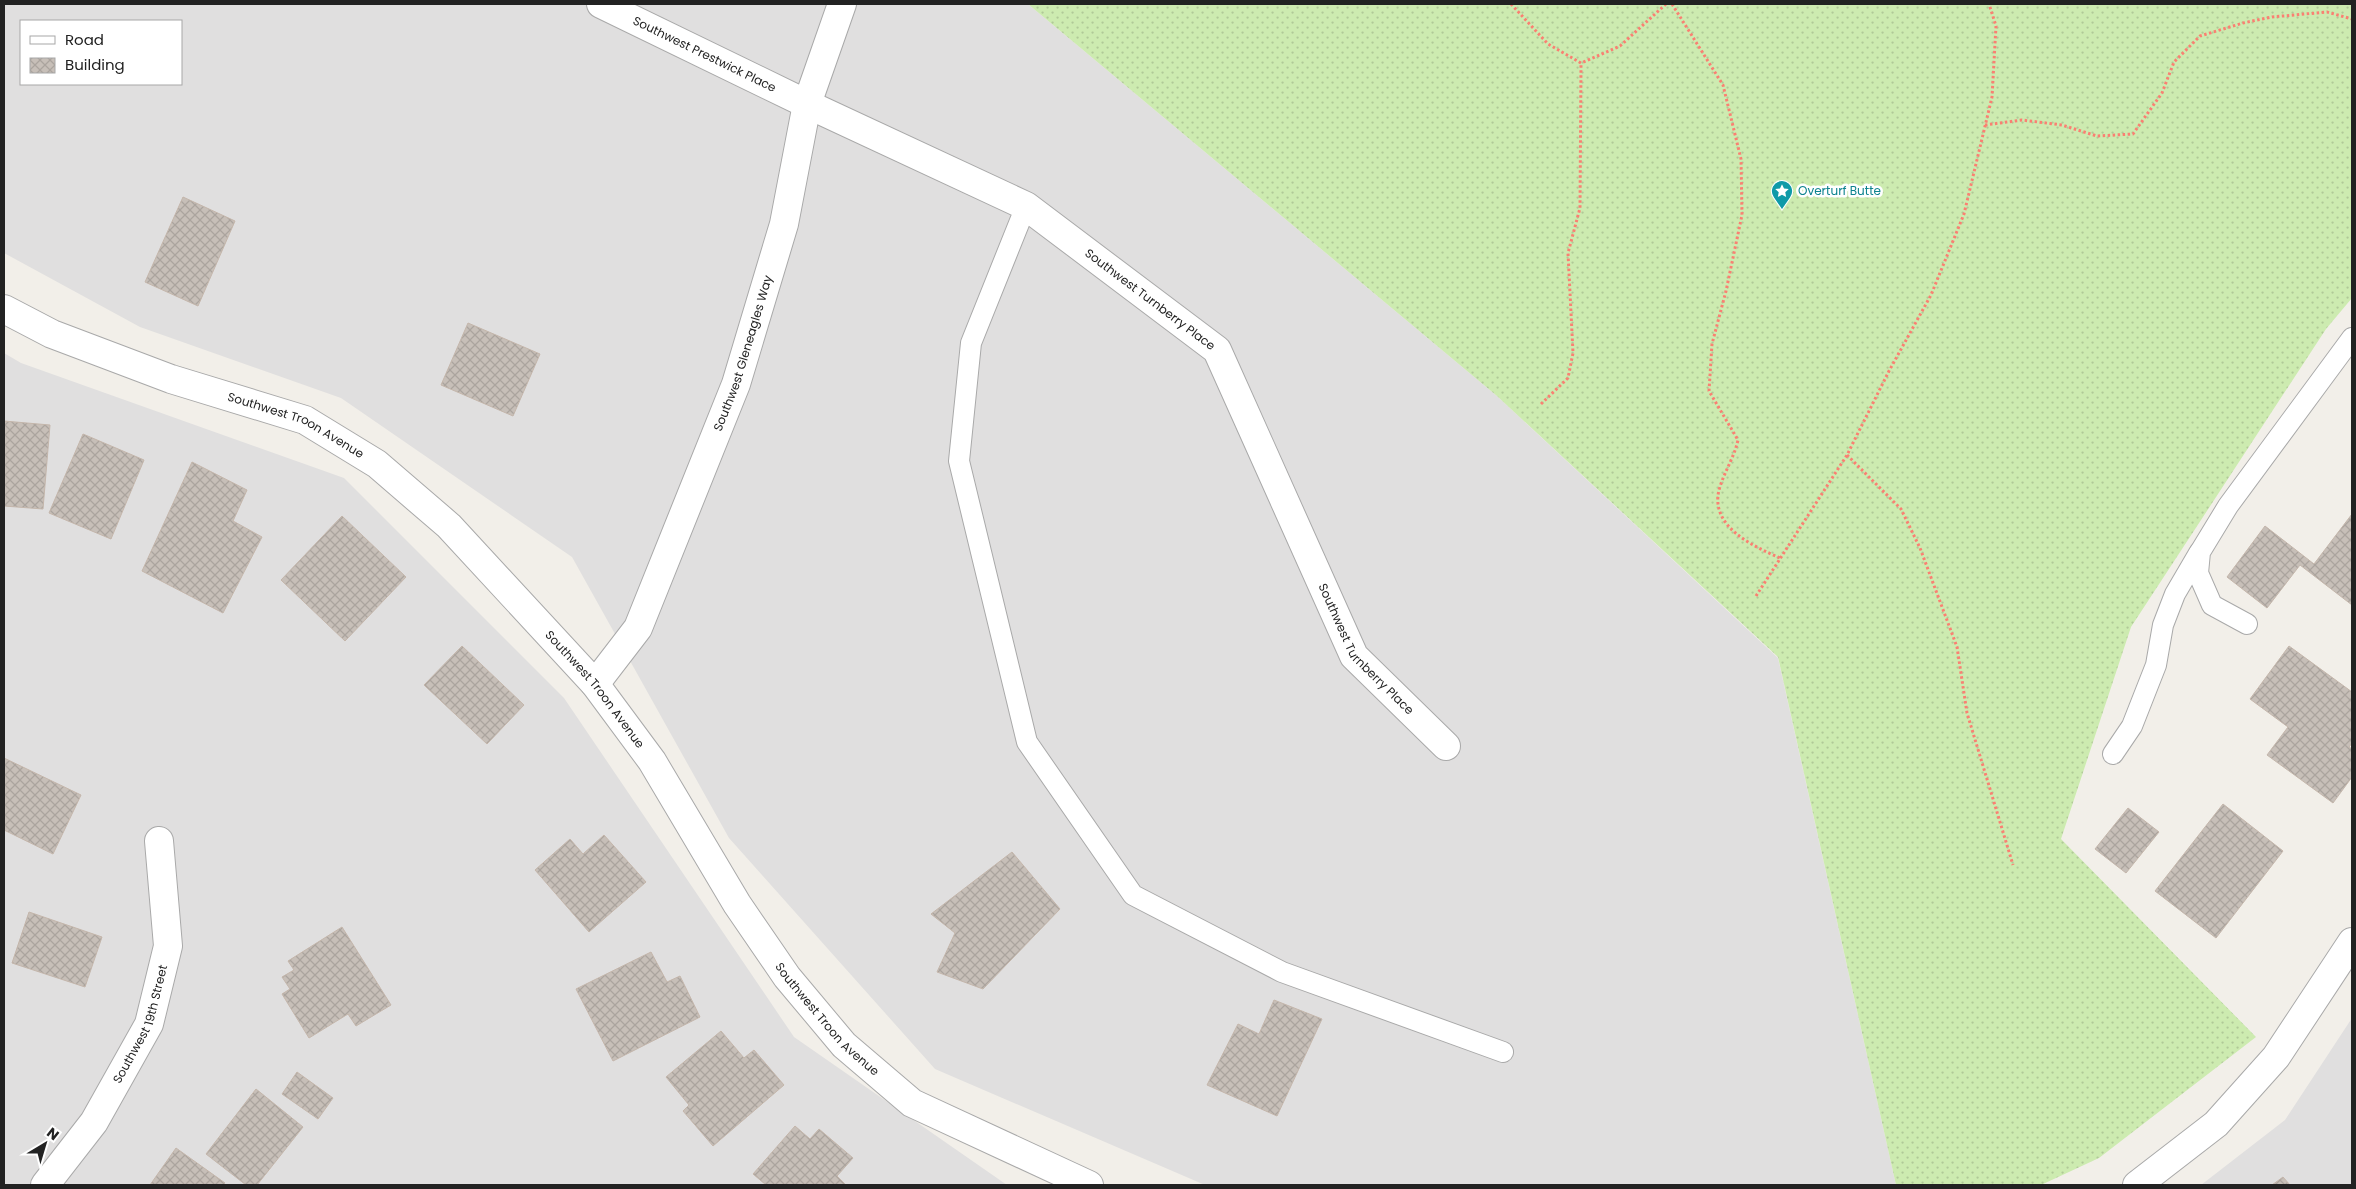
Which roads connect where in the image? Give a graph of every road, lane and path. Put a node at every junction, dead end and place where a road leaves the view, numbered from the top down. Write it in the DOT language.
graph roads {
  1 [pos="601,4"];
  2 [pos="842,4"];
  3 [pos="1511,4"];
  4 [pos="1666,4"];
  5 [pos="1672,4"];
  6 [pos="1989,4"];
  7 [pos="2352,19"];
  8 [pos="1581,63"];
  9 [pos="807,104"];
  10 [pos="1985,125"];
  11 [pos="1026,206"];
  12 [pos="4,308"];
  13 [pos="2352,338"];
  14 [pos="1541,404"];
  15 [pos="1847,455"];
  16 [pos="2200,552"];
  17 [pos="1780,558"];
  18 [pos="1756,596"];
  19 [pos="2247,624"];
  20 [pos="595,684"];
  21 [pos="1446,746"];
  22 [pos="2113,754"];
  23 [pos="159,841"];
  24 [pos="2013,864"];
  25 [pos="2352,942"];
  26 [pos="1503,1052"];
  27 [pos="45,1185"];
  28 [pos="1089,1185"];
  29 [pos="2137,1185"];
  1 -- 9 [label="street, Southwest Prestwick Place"];
  2 -- 9 [label="street, Southwest Gleneagles Way"];
  3 -- 8 [label="path"];
  4 -- 8 [label="path"];
  5 -- 17 [label="path"];
  6 -- 10 [label="path"];
  7 -- 10 [label="path"];
  8 -- 14 [label="path"];
  9 -- 11 [label="street, Southwest Turnberry Place"];
  9 -- 20 [label="street, Southwest Gleneagles Way"];
  10 -- 15 [label="path"];
  11 -- 21 [label="street, Southwest Turnberry Place"];
  11 -- 26 [label="lane"];
  12 -- 20 [label="street, Southwest Troon Avenue"];
  13 -- 16 [label="lane"];
  15 -- 17 [label="path"];
  15 -- 24 [label="path"];
  16 -- 19 [label="lane"];
  16 -- 22 [label="lane"];
  17 -- 18 [label="path"];
  20 -- 28 [label="street, Southwest Troon Avenue"];
  23 -- 27 [label="street, Southwest 19th Street"];
  25 -- 29 [label="street"];
}
